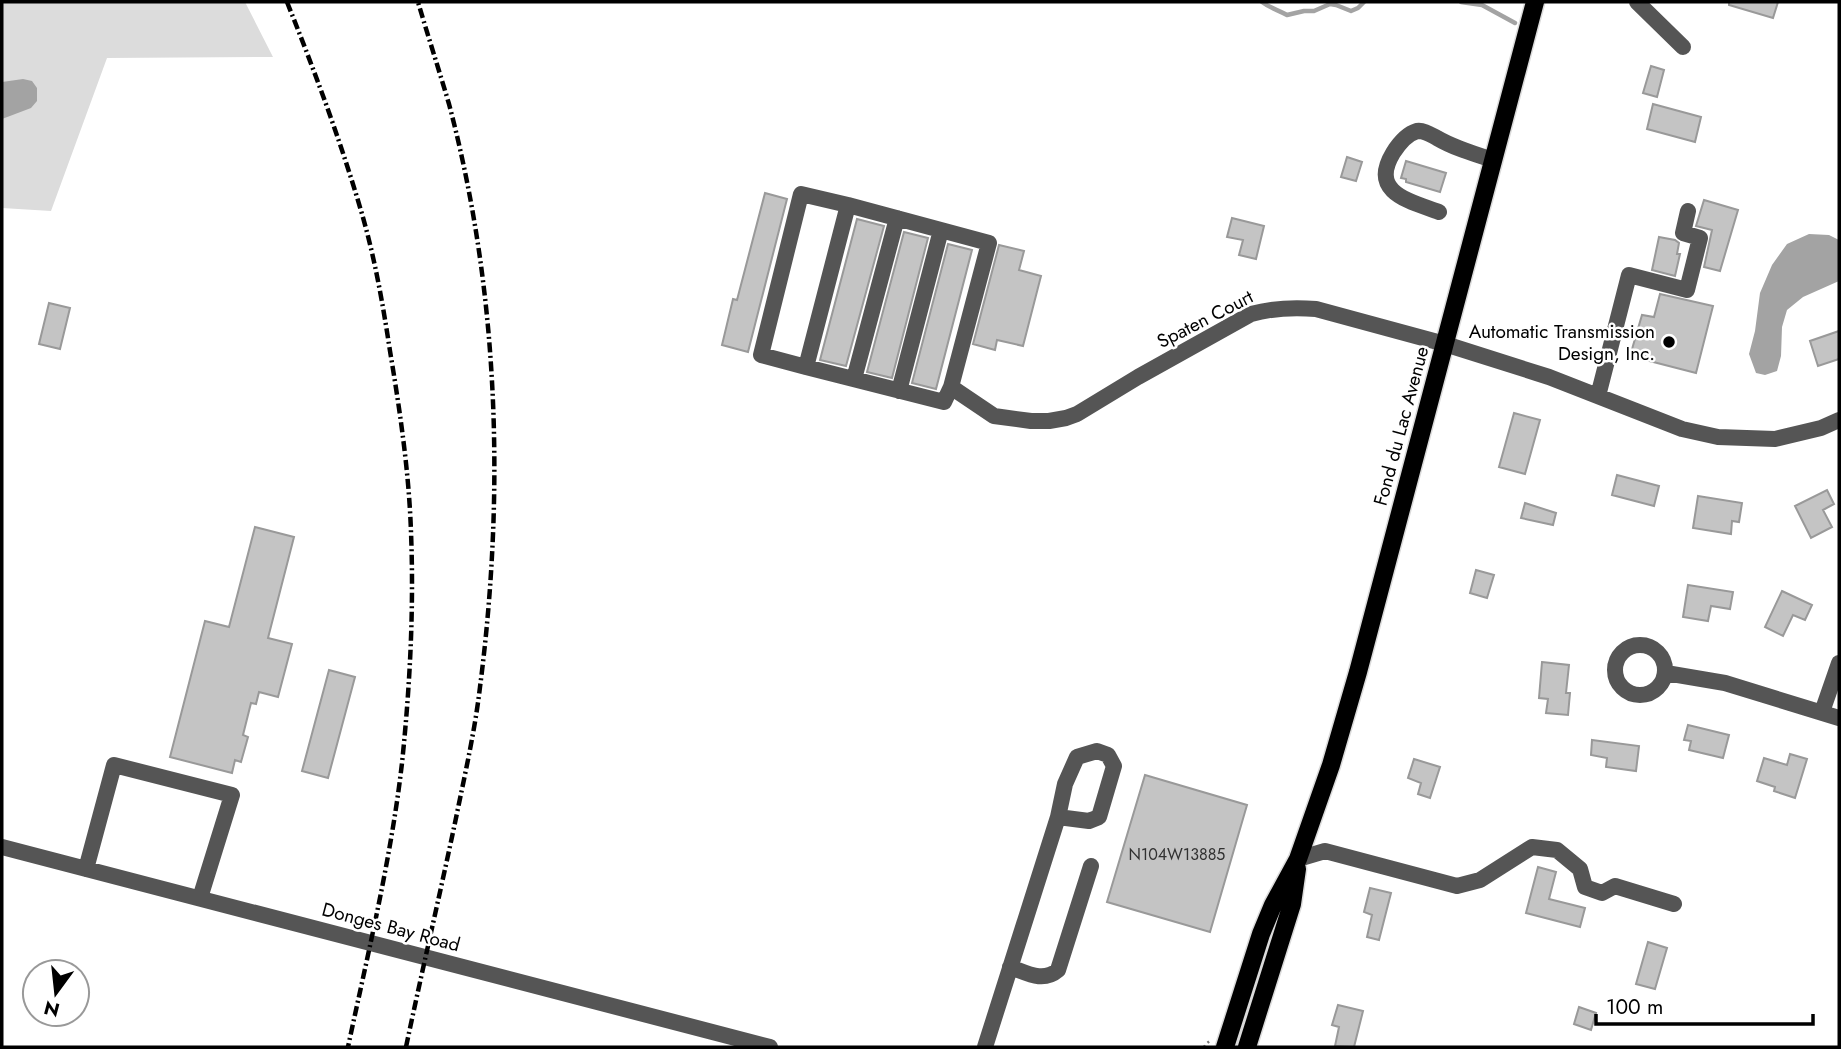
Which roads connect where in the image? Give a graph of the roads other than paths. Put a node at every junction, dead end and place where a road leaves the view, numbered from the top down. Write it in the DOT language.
graph roads {
  1 [pos="1535,2"];
  2 [pos="1637,2"];
  3 [pos="1683,47"];
  4 [pos="1493,160"];
  5 [pos="848,205"];
  6 [pos="1688,211"];
  7 [pos="1439,212"];
  8 [pos="897,218"];
  9 [pos="941,230"];
  10 [pos="1444,344"];
  11 [pos="806,367"];
  12 [pos="854,379"];
  13 [pos="951,387"];
  14 [pos="899,391"];
  15 [pos="1598,396"];
  16 [pos="1839,420"];
  17 [pos="1839,663"];
  18 [pos="1665,673"];
  19 [pos="1822,712"];
  20 [pos="1839,718"];
  21 [pos="1058,817"];
  22 [pos="2,847"];
  23 [pos="1298,859"];
  24 [pos="1091,866"];
  25 [pos="86,869"];
  26 [pos="200,898"];
  27 [pos="1674,904"];
  28 [pos="1010,967"];
  29 [pos="719,1041"];
  30 [pos="770,1047"];
  31 [pos="985,1047"];
  32 [pos="1225,1047"];
  33 [pos="1247,1047"];
  1 -- 4 [label="main road, Fond du Lac Avenue"];
  2 -- 3 [label="street"];
  4 -- 7 [label="street"];
  4 -- 10 [label="main road, Fond du Lac Avenue"];
  5 -- 8 [label="street"];
  5 -- 11 [label="street"];
  5 -- 11 [label="street"];
  6 -- 15 [label="street"];
  8 -- 9 [label="street"];
  8 -- 12 [label="street"];
  9 -- 13 [label="street"];
  9 -- 14 [label="street"];
  10 -- 13 [label="street, Spaten Court"];
  10 -- 15 [label="street, Spaten Court"];
  10 -- 23 [label="main road, Fond du Lac Avenue"];
  11 -- 12 [label="street"];
  12 -- 14 [label="street"];
  13 -- 14 [label="street"];
  15 -- 16 [label="street, Spaten Court"];
  17 -- 19 [label="street"];
  18 -- 19 [label="street"];
  19 -- 20 [label="street"];
  21 -- 21 [label="street"];
  21 -- 28 [label="street"];
  22 -- 25 [label="street, Donges Bay Road"];
  23 -- 27 [label="street"];
  23 -- 32 [label="main road, Fond du Lac Avenue"];
  23 -- 33 [label="main road, Fond du Lac Avenue"];
  24 -- 28 [label="street"];
  25 -- 26 [label="street, Donges Bay Road"];
  25 -- 26 [label="street"];
  26 -- 29 [label="street, Donges Bay Road"];
  28 -- 31 [label="street"];
  29 -- 30 [label="street, Donges Bay Road"];
}
